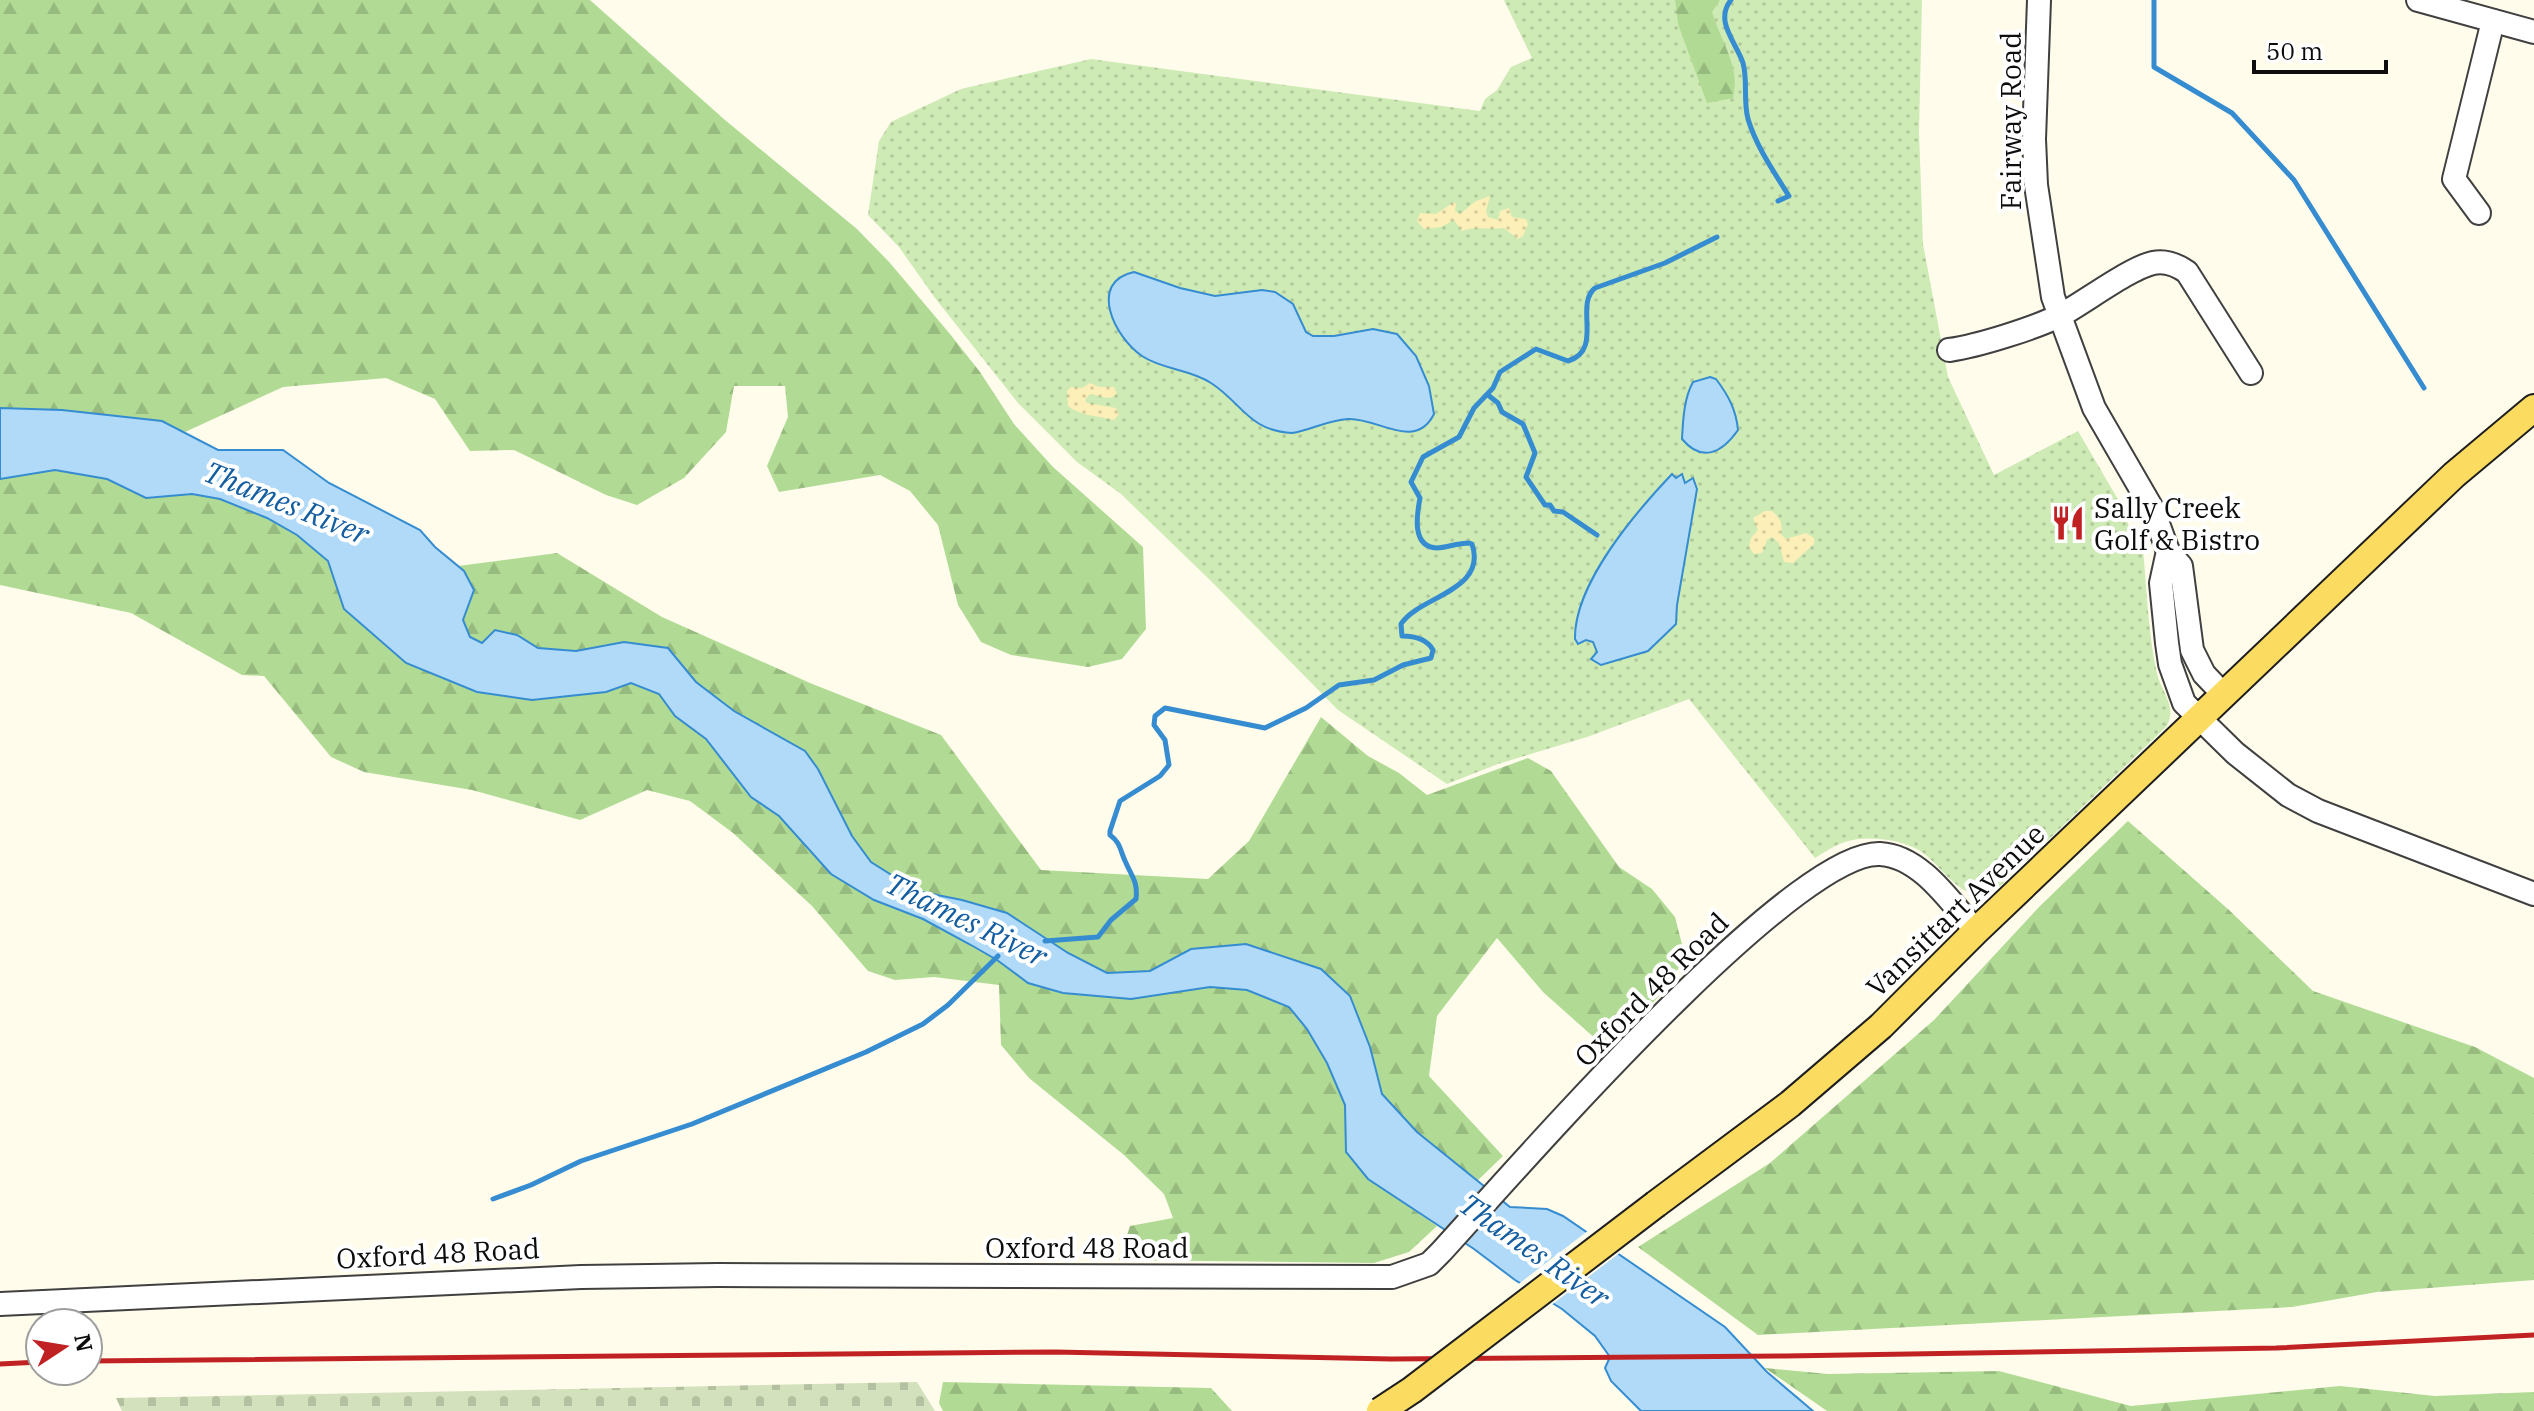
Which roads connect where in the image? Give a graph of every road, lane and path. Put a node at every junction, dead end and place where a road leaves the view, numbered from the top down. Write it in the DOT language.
graph roads {
  1 [pos="2039,0"];
  2 [pos="2418,0"];
  3 [pos="2493,21"];
  4 [pos="2534,32"];
  5 [pos="2479,213"];
  6 [pos="2059,316"];
  7 [pos="1949,350"];
  8 [pos="2251,373"];
  9 [pos="2534,408"];
  10 [pos="2168,551"];
  11 [pos="2224,695"];
  12 [pos="2200,717"];
  13 [pos="2534,894"];
  14 [pos="1976,931"];
  15 [pos="0,1304"];
  16 [pos="1380,1411"];
  1 -- 6 [label="street, Fairway Road"];
  2 -- 3 [label="street"];
  3 -- 4 [label="street"];
  3 -- 5 [label="street"];
  6 -- 7 [label="street"];
  6 -- 8 [label="street"];
  6 -- 10 [label="street, Fairway Road"];
  9 -- 11 [label="main road, Vansittart Avenue"];
  10 -- 11 [label="street, Fairway Road"];
  10 -- 12 [label="street, Fairway Road"];
  11 -- 12 [label="main road, Vansittart Avenue"];
  12 -- 13 [label="street, Fairway Road"];
  12 -- 14 [label="main road, Vansittart Avenue"];
  14 -- 15 [label="street, Oxford 48 Road"];
  14 -- 16 [label="main road, Vansittart Avenue, bridge"];
}
